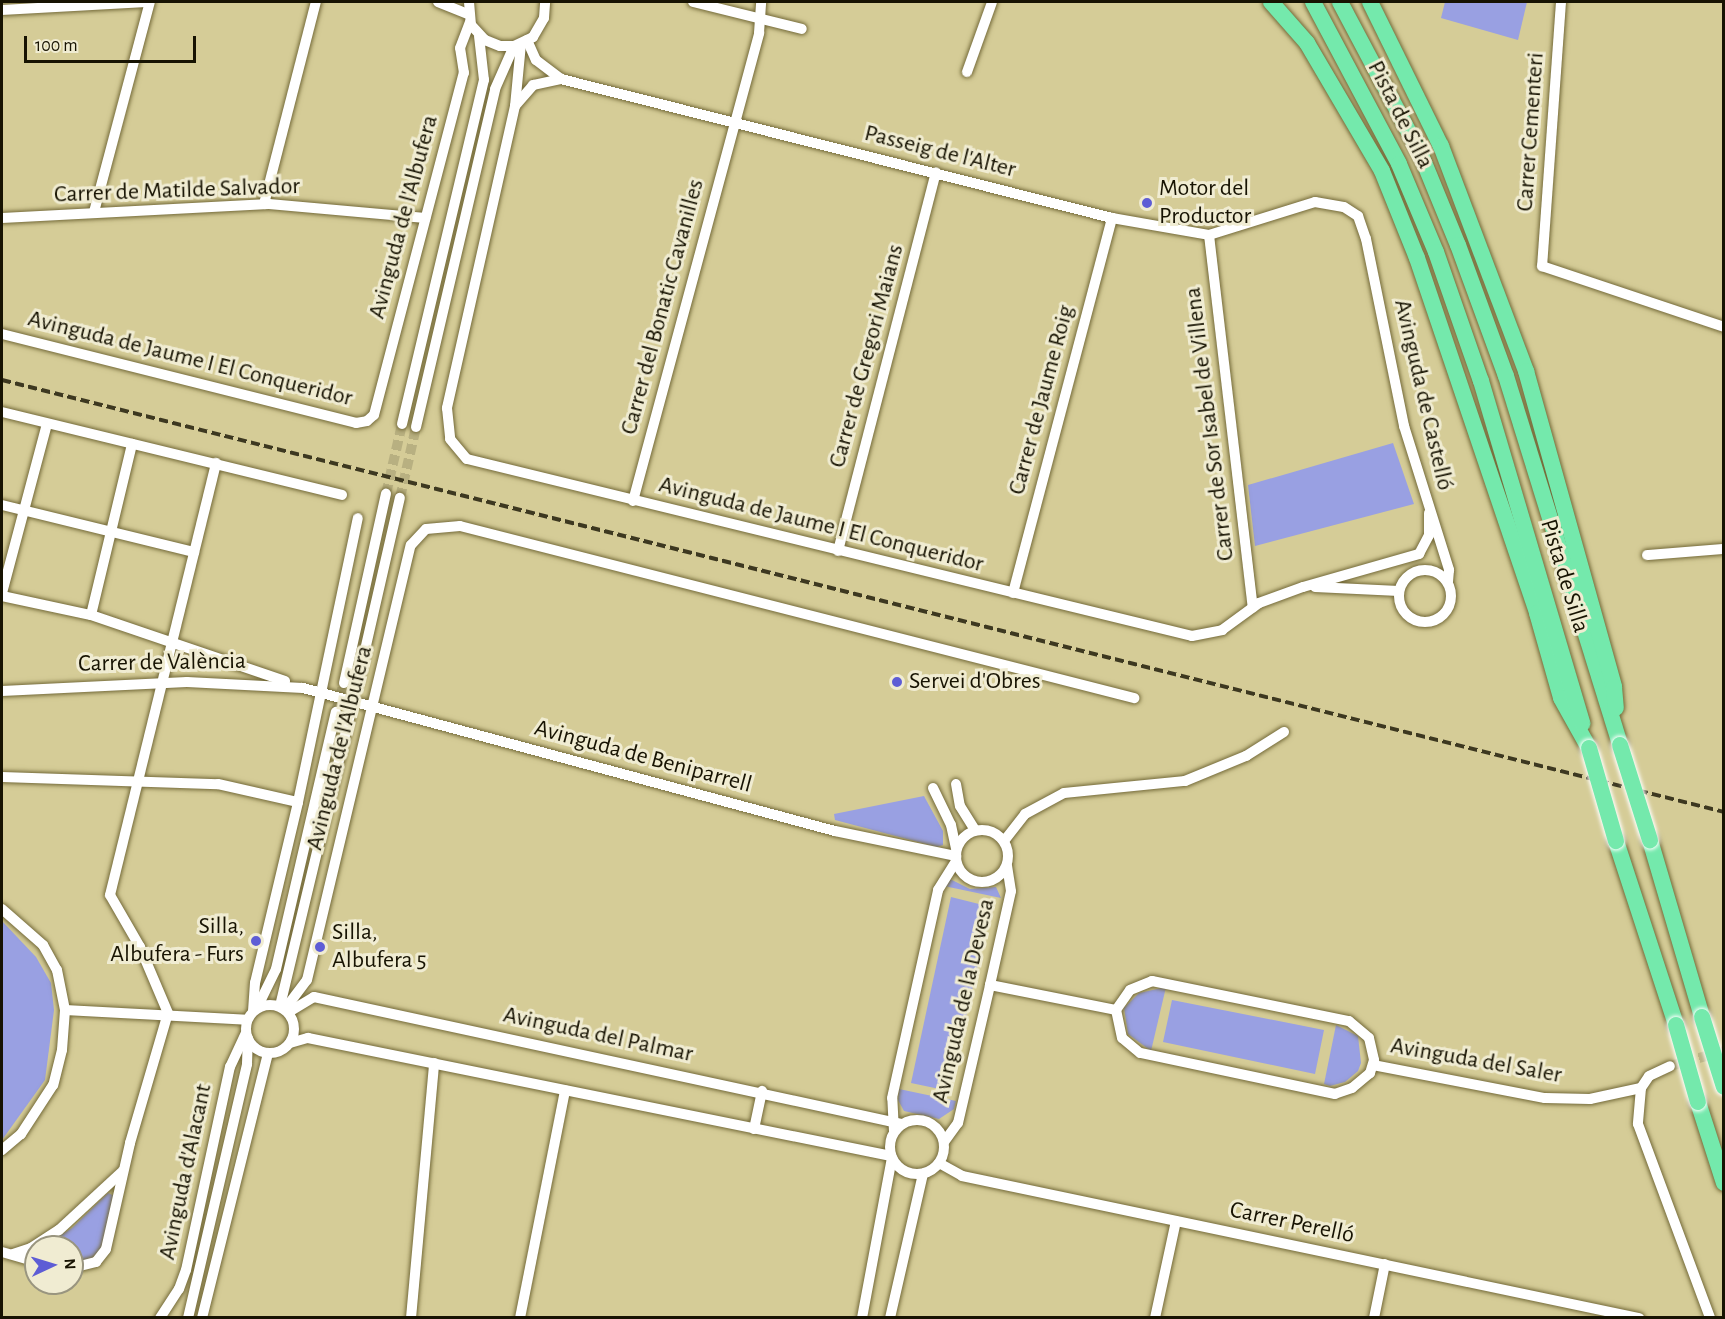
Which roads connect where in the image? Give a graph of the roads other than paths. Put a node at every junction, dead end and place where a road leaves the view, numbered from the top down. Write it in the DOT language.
graph roads {
  1 [pos="148,2"];
  2 [pos="316,2"];
  3 [pos="438,2"];
  4 [pos="469,2"];
  5 [pos="693,2"];
  6 [pos="761,2"];
  7 [pos="992,2"];
  8 [pos="1271,2"];
  9 [pos="1313,2"];
  10 [pos="1340,2"];
  11 [pos="1370,2"];
  12 [pos="1561,2"];
  13 [pos="546,3"];
  14 [pos="2,10"];
  15 [pos="760,17"];
  16 [pos="469,18"];
  17 [pos="802,28"];
  18 [pos="479,36"];
  19 [pos="521,43"];
  20 [pos="968,72"];
  21 [pos="561,79"];
  22 [pos="515,106"];
  23 [pos="733,123"];
  24 [pos="936,172"];
  25 [pos="264,204"];
  26 [pos="94,212"];
  27 [pos="1358,216"];
  28 [pos="2,218"];
  29 [pos="425,218"];
  30 [pos="1112,218"];
  31 [pos="1209,235"];
  32 [pos="1724,327"];
  33 [pos="2,334"];
  34 [pos="2,412"];
  35 [pos="368,421"];
  36 [pos="46,424"];
  37 [pos="402,424"];
  38 [pos="416,427"];
  39 [pos="132,444"];
  40 [pos="216,463"];
  41 [pos="386,494"];
  42 [pos="342,495"];
  43 [pos="400,498"];
  44 [pos="633,501"];
  45 [pos="2,505"];
  46 [pos="23,511"];
  47 [pos="1429,513"];
  48 [pos="358,518"];
  49 [pos="113,531"];
  50 [pos="1724,549"];
  51 [pos="838,550"];
  52 [pos="194,552"];
  53 [pos="1647,555"];
  54 [pos="1392,565"];
  55 [pos="1408,575"];
  56 [pos="1448,582"];
  57 [pos="1303,587"];
  58 [pos="1399,591"];
  59 [pos="1013,593"];
  60 [pos="2,595"];
  61 [pos="1253,607"];
  62 [pos="92,615"];
  63 [pos="174,641"];
  64 [pos="164,682"];
  65 [pos="344,683"];
  66 [pos="357,686"];
  67 [pos="303,688"];
  68 [pos="2,691"];
  69 [pos="321,694"];
  70 [pos="1134,698"];
  71 [pos="371,706"];
  72 [pos="336,712"];
  73 [pos="350,715"];
  74 [pos="1284,732"];
  75 [pos="1620,745"];
  76 [pos="1589,748"];
  77 [pos="2,777"];
  78 [pos="139,780"];
  79 [pos="956,784"];
  80 [pos="933,788"];
  81 [pos="298,802"];
  82 [pos="975,830"];
  83 [pos="1004,841"];
  84 [pos="956,855"];
  85 [pos="1007,865"];
  86 [pos="2,909"];
  87 [pos="990,985"];
  88 [pos="285,1009"];
  89 [pos="65,1010"];
  90 [pos="1116,1010"];
  91 [pos="168,1013"];
  92 [pos="253,1013"];
  93 [pos="247,1035"];
  94 [pos="290,1043"];
  95 [pos="268,1053"];
  96 [pos="434,1063"];
  97 [pos="1373,1065"];
  98 [pos="1670,1066"];
  99 [pos="1724,1087"];
  100 [pos="1641,1088"];
  101 [pos="565,1090"];
  102 [pos="762,1091"];
  103 [pos="897,1125"];
  104 [pos="754,1128"];
  105 [pos="944,1142"];
  106 [pos="2,1150"];
  107 [pos="891,1157"];
  108 [pos="939,1164"];
  109 [pos="123,1171"];
  110 [pos="923,1174"];
  111 [pos="1724,1183"];
  112 [pos="1176,1221"];
  113 [pos="7,1253"];
  114 [pos="24,1258"];
  115 [pos="1385,1264"];
  116 [pos="84,1265"];
  117 [pos="1589,1312"];
  118 [pos="160,1317"];
  119 [pos="188,1317"];
  120 [pos="202,1317"];
  121 [pos="411,1317"];
  122 [pos="520,1317"];
  123 [pos="862,1317"];
  124 [pos="890,1317"];
  125 [pos="1155,1317"];
  126 [pos="1374,1317"];
  127 [pos="1639,1317"];
  128 [pos="1710,1317"];
  1 -- 14 [label="street"];
  1 -- 26 [label="street"];
  2 -- 25 [label="street"];
  3 -- 16 [label="street"];
  4 -- 16 [label="street, Avinguda de l'Albufera"];
  5 -- 15 [label="street"];
  6 -- 15 [label="street, Carrer del Bonatic Cavanilles"];
  7 -- 20 [label="street"];
  8 -- 76 [label="highway"];
  9 -- 76 [label="highway, Pista de Silla"];
  10 -- 75 [label="highway, Pista de Silla"];
  11 -- 75 [label="highway"];
  12 -- 32 [label="street, Carrer Cementeri"];
  13 -- 19 [label="street"];
  15 -- 17 [label="street"];
  15 -- 23 [label="street, Carrer del Bonatic Cavanilles"];
  16 -- 18 [label="street"];
  16 -- 29 [label="street, Avinguda de l'Albufera"];
  18 -- 19 [label="street"];
  18 -- 37 [label="street, Avinguda de l'Albufera"];
  19 -- 21 [label="street, Passeig de l'Alter"];
  19 -- 22 [label="street"];
  19 -- 38 [label="street"];
  21 -- 22 [label="street"];
  21 -- 23 [label="street, Passeig de l'Alter"];
  22 -- 44 [label="street, Avinguda de Jaume I El Conqueridor"];
  23 -- 24 [label="street, Passeig de l'Alter"];
  23 -- 44 [label="street, Carrer del Bonatic Cavanilles"];
  24 -- 30 [label="street, Passeig de l'Alter"];
  24 -- 51 [label="street, Carrer de Gregori Maians"];
  25 -- 26 [label="street, Carrer de Matilde Salvador"];
  25 -- 29 [label="street, Carrer de Matilde Salvador"];
  26 -- 28 [label="street, Carrer de Matilde Salvador"];
  27 -- 31 [label="street, Passeig de l'Alter"];
  27 -- 47 [label="street, Avinguda de Castelló"];
  29 -- 35 [label="street, Avinguda de l'Albufera"];
  30 -- 31 [label="street, Passeig de l'Alter"];
  30 -- 59 [label="street, Carrer de Jaume Roig"];
  31 -- 61 [label="street, Carrer de Sor Isabel de Villena"];
  33 -- 35 [label="street, Avinguda de Jaume I El Conqueridor"];
  34 -- 36 [label="street"];
  36 -- 39 [label="street"];
  36 -- 46 [label="street"];
  39 -- 40 [label="street"];
  39 -- 49 [label="street"];
  40 -- 42 [label="street"];
  40 -- 52 [label="street"];
  41 -- 65 [label="street, Avinguda de l'Albufera"];
  43 -- 66 [label="street, Avinguda de l'Albufera"];
  44 -- 51 [label="street, Avinguda de Jaume I El Conqueridor"];
  45 -- 46 [label="street"];
  46 -- 49 [label="street"];
  46 -- 60 [label="street"];
  47 -- 54 [label="street"];
  47 -- 56 [label="street, Avinguda de Castelló"];
  48 -- 69 [label="street, Avinguda de l'Albufera"];
  49 -- 52 [label="street"];
  49 -- 62 [label="street"];
  50 -- 53 [label="street"];
  51 -- 59 [label="street, Avinguda de Jaume I El Conqueridor"];
  52 -- 63 [label="street"];
  54 -- 55 [label="street"];
  54 -- 57 [label="street"];
  55 -- 56 [label="street"];
  55 -- 58 [label="street"];
  56 -- 58 [label="street"];
  57 -- 58 [label="street"];
  57 -- 61 [label="street"];
  59 -- 61 [label="street, Avinguda de Jaume I El Conqueridor"];
  60 -- 62 [label="street"];
  62 -- 63 [label="street"];
  63 -- 64 [label="street"];
  63 -- 67 [label="street"];
  64 -- 67 [label="street, Carrer de València"];
  64 -- 68 [label="street, Carrer de València"];
  64 -- 78 [label="street"];
  67 -- 69 [label="street, Carrer de València"];
  69 -- 71 [label="street, Avinguda de Beniparrell"];
  69 -- 81 [label="street, Avinguda de l'Albufera"];
  70 -- 71 [label="street, Avinguda de l'Albufera"];
  71 -- 84 [label="street, Avinguda de Beniparrell"];
  71 -- 88 [label="street, Avinguda de l'Albufera"];
  72 -- 92 [label="street, Avinguda de l'Albufera"];
  73 -- 88 [label="street, Avinguda de l'Albufera"];
  74 -- 83 [label="street"];
  75 -- 99 [label="highway, Pista de Silla, bridge"];
  76 -- 111 [label="highway, Pista de Silla, bridge"];
  77 -- 78 [label="street"];
  78 -- 81 [label="street"];
  78 -- 91 [label="street"];
  79 -- 82 [label="street"];
  80 -- 84 [label="street"];
  81 -- 92 [label="street, Avinguda de l'Albufera"];
  82 -- 83 [label="street"];
  82 -- 84 [label="street"];
  83 -- 85 [label="street"];
  84 -- 85 [label="street"];
  84 -- 103 [label="street, Avinguda de la Devesa"];
  85 -- 87 [label="street, Avinguda de la Devesa"];
  86 -- 89 [label="street"];
  87 -- 90 [label="street"];
  87 -- 105 [label="street, Avinguda de la Devesa"];
  88 -- 92 [label="street"];
  88 -- 94 [label="street"];
  88 -- 102 [label="street, Avinguda del Palmar"];
  89 -- 91 [label="street"];
  89 -- 106 [label="street"];
  90 -- 97 [label="street, Avinguda del Saler"];
  90 -- 97 [label="street, Avinguda del Saler"];
  91 -- 92 [label="street"];
  91 -- 109 [label="street"];
  92 -- 93 [label="street"];
  93 -- 95 [label="street"];
  93 -- 118 [label="street, Avinguda d'Alacant"];
  93 -- 119 [label="street"];
  94 -- 95 [label="street"];
  94 -- 96 [label="street"];
  95 -- 120 [label="street"];
  96 -- 101 [label="street"];
  96 -- 121 [label="street"];
  97 -- 100 [label="street, Avinguda del Saler"];
  98 -- 100 [label="street, Avinguda del Saler"];
  100 -- 128 [label="street"];
  101 -- 104 [label="street"];
  101 -- 122 [label="street"];
  102 -- 103 [label="street, Avinguda del Palmar"];
  102 -- 104 [label="street"];
  103 -- 105 [label="street"];
  103 -- 107 [label="street"];
  104 -- 107 [label="street"];
  105 -- 108 [label="street"];
  107 -- 110 [label="street"];
  107 -- 123 [label="street"];
  108 -- 110 [label="street"];
  108 -- 112 [label="street, Carrer Perelló"];
  109 -- 113 [label="street"];
  109 -- 116 [label="street"];
  110 -- 124 [label="street"];
  112 -- 115 [label="street, Carrer Perelló"];
  112 -- 125 [label="street"];
  113 -- 114 [label="street"];
  115 -- 117 [label="street, Carrer Perelló"];
  115 -- 126 [label="street"];
  117 -- 127 [label="street, Carrer Perelló"];
}
